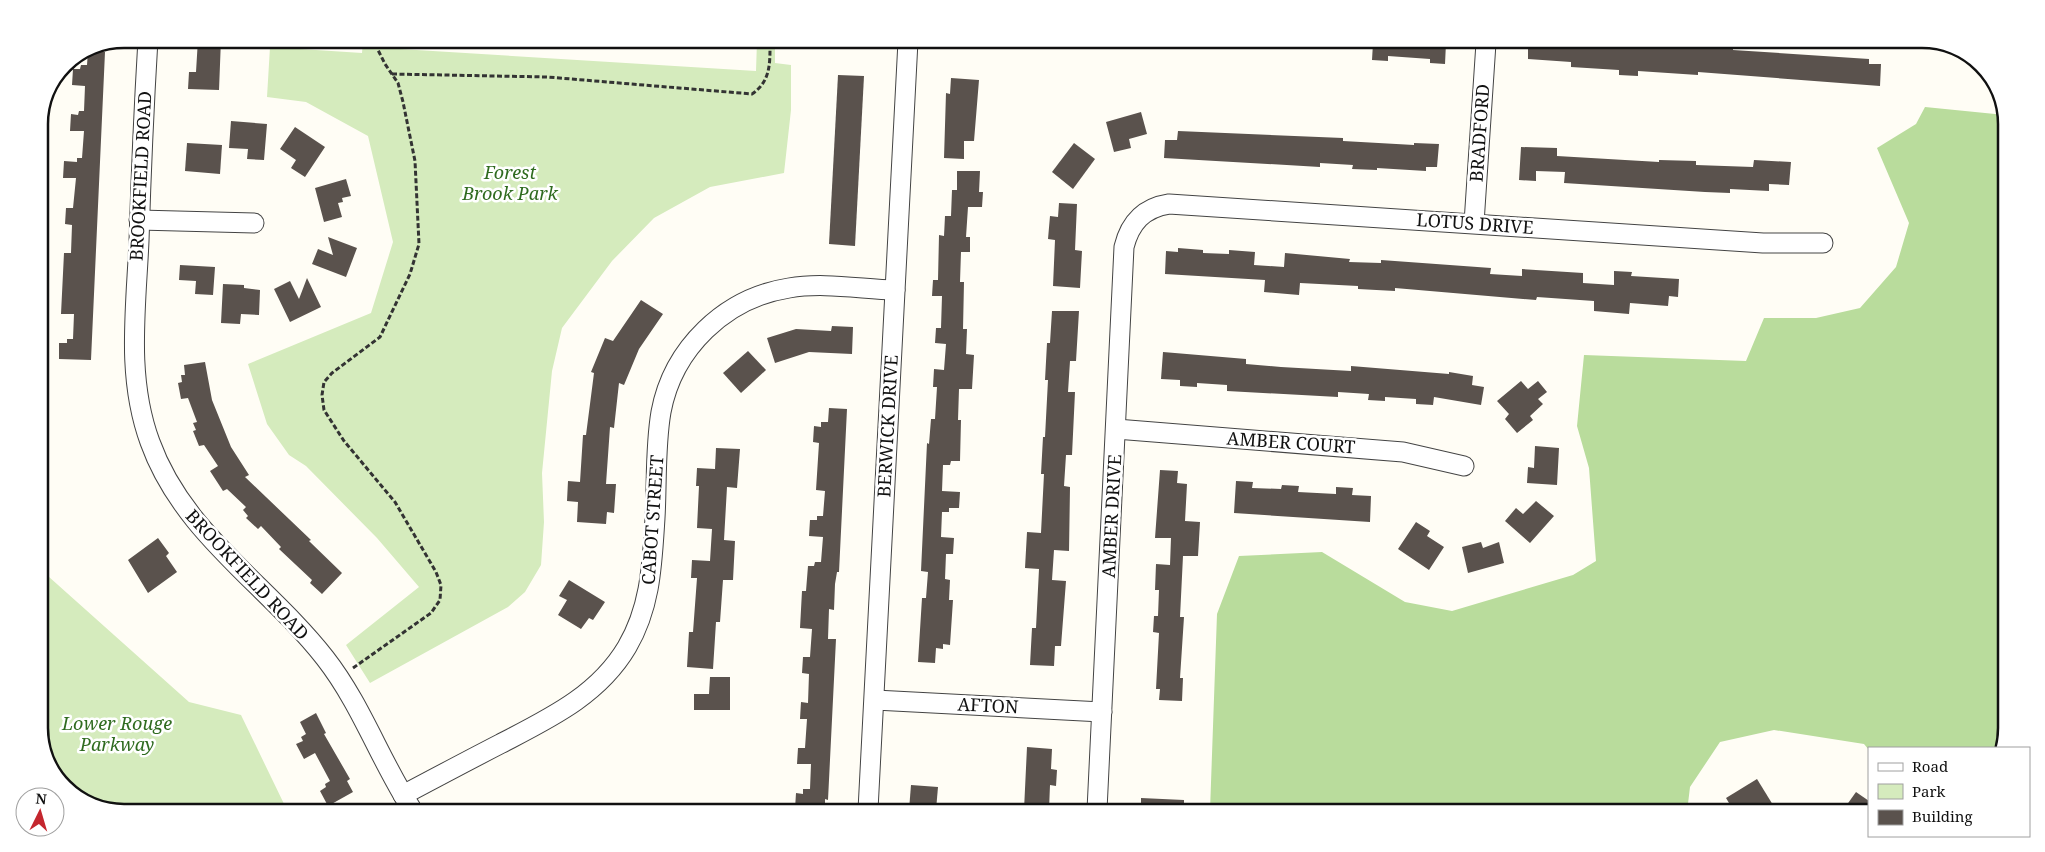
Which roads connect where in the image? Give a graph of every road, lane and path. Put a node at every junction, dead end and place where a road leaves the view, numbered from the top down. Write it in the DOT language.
graph roads {
  1 [pos="148,48"];
  2 [pos="378,48"];
  3 [pos="769,48"];
  4 [pos="908,48"];
  5 [pos="1486,48"];
  6 [pos="392,74"];
  7 [pos="139,220"];
  8 [pos="254,223"];
  9 [pos="1133,223"];
  10 [pos="1474,223"];
  11 [pos="1823,243"];
  12 [pos="895,290"];
  13 [pos="1116,429"];
  14 [pos="1464,466"];
  15 [pos="347,671"];
  16 [pos="875,700"];
  17 [pos="1102,712"];
  18 [pos="407,802"];
  19 [pos="868,804"];
  20 [pos="1097,804"];
  1 -- 7 [label="street, BROOKFIELD ROAD"];
  2 -- 6 [label="path"];
  3 -- 6 [label="path"];
  4 -- 12 [label="street, BERWICK DRIVE"];
  5 -- 10 [label="street, BRADFORD"];
  6 -- 15 [label="path"];
  7 -- 8 [label="street"];
  7 -- 18 [label="street, BROOKFIELD ROAD"];
  9 -- 10 [label="street, LOTUS DRIVE"];
  9 -- 13 [label="street, AMBER DRIVE"];
  10 -- 11 [label="street, LOTUS DRIVE"];
  12 -- 16 [label="street, BERWICK DRIVE"];
  12 -- 18 [label="street, CABOT STREET"];
  13 -- 14 [label="street, AMBER COURT"];
  13 -- 17 [label="street, AMBER DRIVE"];
  16 -- 17 [label="street, AFTON"];
  16 -- 19 [label="street, BERWICK DRIVE"];
  17 -- 20 [label="street, AMBER DRIVE"];
}
